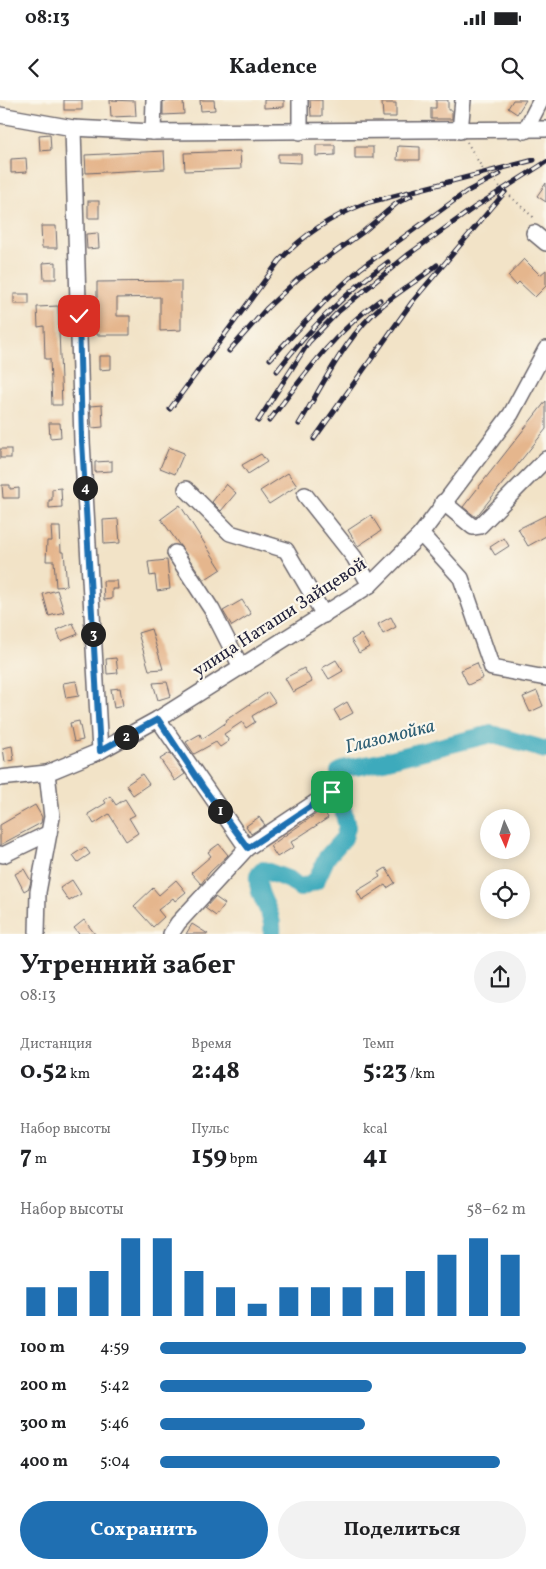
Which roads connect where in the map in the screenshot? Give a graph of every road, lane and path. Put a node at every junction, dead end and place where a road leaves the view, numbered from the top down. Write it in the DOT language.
graph roads {
  1 [pos="2,100"];
  2 [pos="154,100"];
  3 [pos="300,100"];
  4 [pos="463,100"];
  5 [pos="540,100"];
  6 [pos="1,115"];
  7 [pos="73,128"];
  8 [pos="525,130"];
  9 [pos="546,130"];
  10 [pos="153,132"];
  11 [pos="300,132"];
  12 [pos="460,132"];
  13 [pos="534,232"];
  14 [pos="546,243"];
  15 [pos="545,354"];
  16 [pos="546,459"];
  17 [pos="186,489"];
  18 [pos="305,495"];
  19 [pos="443,502"];
  20 [pos="421,534"];
  21 [pos="175,553"];
  22 [pos="370,585"];
  23 [pos="324,615"];
  24 [pos="241,667"];
  25 [pos="546,678"];
  26 [pos="158,719"];
  27 [pos="100,751"];
  28 [pos="47,773"];
  29 [pos="0,778"];
  30 [pos="332,792"];
  31 [pos="49,833"];
  32 [pos="248,848"];
  33 [pos="0,854"];
  34 [pos="36,934"];
  35 [pos="171,934"];
  1 -- 6 [label="street"];
  2 -- 10 [label="street"];
  3 -- 11 [label="street"];
  4 -- 12 [label="street"];
  5 -- 8 [label="street"];
  6 -- 7 [label="street"];
  7 -- 10 [label="street"];
  7 -- 27 [label="street"];
  8 -- 9 [label="street"];
  8 -- 12 [label="street"];
  10 -- 11 [label="street"];
  11 -- 12 [label="street"];
  12 -- 13 [label="path"];
  13 -- 14 [label="street"];
  15 -- 19 [label="street, улица Наташи Зайцевой"];
  16 -- 19 [label="street"];
  17 -- 23 [label="street"];
  18 -- 22 [label="street"];
  19 -- 20 [label="street, улица Наташи Зайцевой"];
  20 -- 22 [label="street, улица Наташи Зайцевой"];
  20 -- 25 [label="street"];
  21 -- 24 [label="street"];
  22 -- 23 [label="street, улица Наташи Зайцевой"];
  23 -- 24 [label="street, улица Наташи Зайцевой"];
  24 -- 26 [label="street, улица Наташи Зайцевой"];
  26 -- 27 [label="street, улица Наташи Зайцевой"];
  26 -- 32 [label="street"];
  27 -- 28 [label="street, улица Наташи Зайцевой"];
  28 -- 29 [label="street, улица Наташи Зайцевой"];
  28 -- 31 [label="street"];
  30 -- 32 [label="street"];
  31 -- 33 [label="street"];
  31 -- 34 [label="street"];
  32 -- 35 [label="street"];
}
